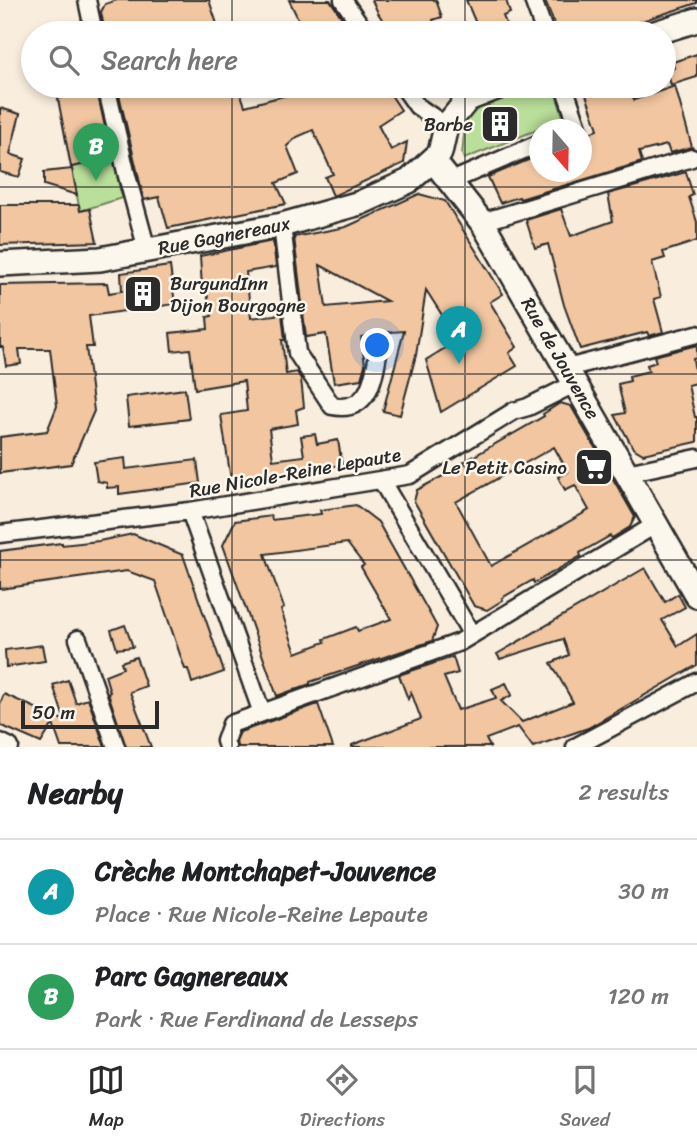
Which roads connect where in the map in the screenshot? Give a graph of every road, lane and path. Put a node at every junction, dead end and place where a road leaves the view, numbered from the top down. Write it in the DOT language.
graph roads {
  1 [pos="87,0"];
  2 [pos="343,0"];
  3 [pos="533,0"];
  4 [pos="697,20"];
  5 [pos="91,21"];
  6 [pos="358,21"];
  7 [pos="541,21"];
  8 [pos="676,26"];
  9 [pos="109,98"];
  10 [pos="411,98"];
  11 [pos="470,98"];
  12 [pos="568,98"];
  13 [pos="575,119"];
  14 [pos="446,126"];
  15 [pos="529,148"];
  16 [pos="692,158"];
  17 [pos="433,160"];
  18 [pos="449,182"];
  19 [pos="482,222"];
  20 [pos="282,225"];
  21 [pos="148,250"];
  22 [pos="0,264"];
  23 [pos="697,334"];
  24 [pos="380,343"];
  25 [pos="573,377"];
  26 [pos="697,458"];
  27 [pos="627,473"];
  28 [pos="381,480"];
  29 [pos="190,511"];
  30 [pos="655,525"];
  31 [pos="0,534"];
  32 [pos="697,596"];
  33 [pos="472,635"];
  34 [pos="78,639"];
  35 [pos="697,682"];
  36 [pos="262,713"];
  37 [pos="0,742"];
  38 [pos="226,744"];
  39 [pos="10,747"];
  40 [pos="116,747"];
  41 [pos="575,747"];
  1 -- 5 [label="street"];
  2 -- 6 [label="street"];
  3 -- 7 [label="street"];
  4 -- 8 [label="street"];
  9 -- 21 [label="street"];
  10 -- 14 [label="street"];
  11 -- 14 [label="street"];
  12 -- 13 [label="street"];
  14 -- 17 [label="street"];
  15 -- 18 [label="street"];
  16 -- 19 [label="street"];
  17 -- 18 [label="street, Rue de Jouvence"];
  17 -- 20 [label="street, Rue Gagnereaux"];
  18 -- 19 [label="street, Rue de Jouvence"];
  19 -- 25 [label="street, Rue de Jouvence"];
  20 -- 21 [label="street, Rue Gagnereaux"];
  20 -- 24 [label="street"];
  21 -- 22 [label="street, Rue Gagnereaux"];
  23 -- 25 [label="street, Rue Nicole-Reine Lepaute"];
  25 -- 27 [label="street, Rue de Jouvence"];
  25 -- 28 [label="street, Rue Nicole-Reine Lepaute"];
  26 -- 27 [label="street"];
  27 -- 30 [label="street, Rue de Jouvence"];
  28 -- 29 [label="street, Rue Nicole-Reine Lepaute"];
  28 -- 33 [label="street"];
  29 -- 31 [label="street, Rue Nicole-Reine Lepaute"];
  29 -- 36 [label="street"];
  30 -- 32 [label="street, Rue de Jouvence"];
  30 -- 33 [label="street"];
  33 -- 36 [label="street"];
  34 -- 40 [label="street"];
  35 -- 41 [label="street"];
  36 -- 38 [label="street"];
  37 -- 39 [label="street"];
}
